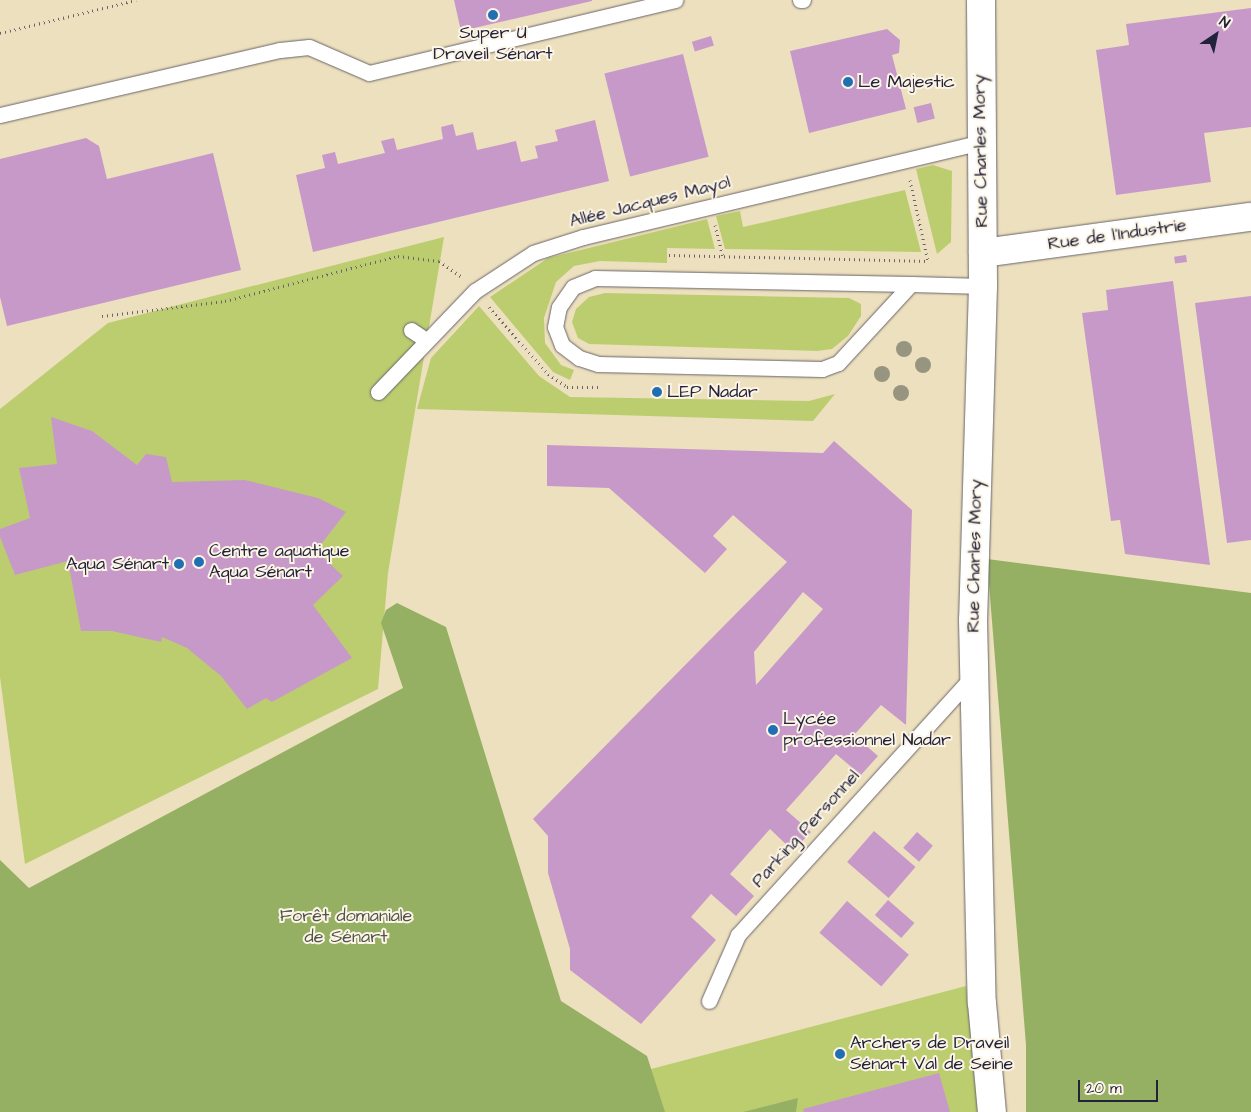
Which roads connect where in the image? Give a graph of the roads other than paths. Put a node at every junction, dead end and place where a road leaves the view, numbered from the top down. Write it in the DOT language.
graph roads {
  1 [pos="675,0"];
  2 [pos="981,0"];
  3 [pos="0,115"];
  4 [pos="981,142"];
  5 [pos="1251,217"];
  6 [pos="983,253"];
  7 [pos="911,284"];
  8 [pos="983,286"];
  9 [pos="410,330"];
  10 [pos="426,340"];
  11 [pos="378,392"];
  12 [pos="974,675"];
  13 [pos="709,1001"];
  14 [pos="992,1112"];
  1 -- 3 [label="lane"];
  2 -- 4 [label="street, Rue Charles Mory"];
  4 -- 6 [label="street, Rue Charles Mory"];
  4 -- 10 [label="lane, Allée Jacques Mayol"];
  5 -- 6 [label="street, Rue de l'Industrie"];
  6 -- 8 [label="street, Rue Charles Mory"];
  7 -- 7 [label="lane"];
  7 -- 8 [label="lane"];
  8 -- 12 [label="street, Rue Charles Mory"];
  9 -- 10 [label="lane"];
  10 -- 11 [label="lane, Allée Jacques Mayol"];
  12 -- 13 [label="lane, Parking Personnel"];
  12 -- 14 [label="street, Rue Charles Mory"];
}
